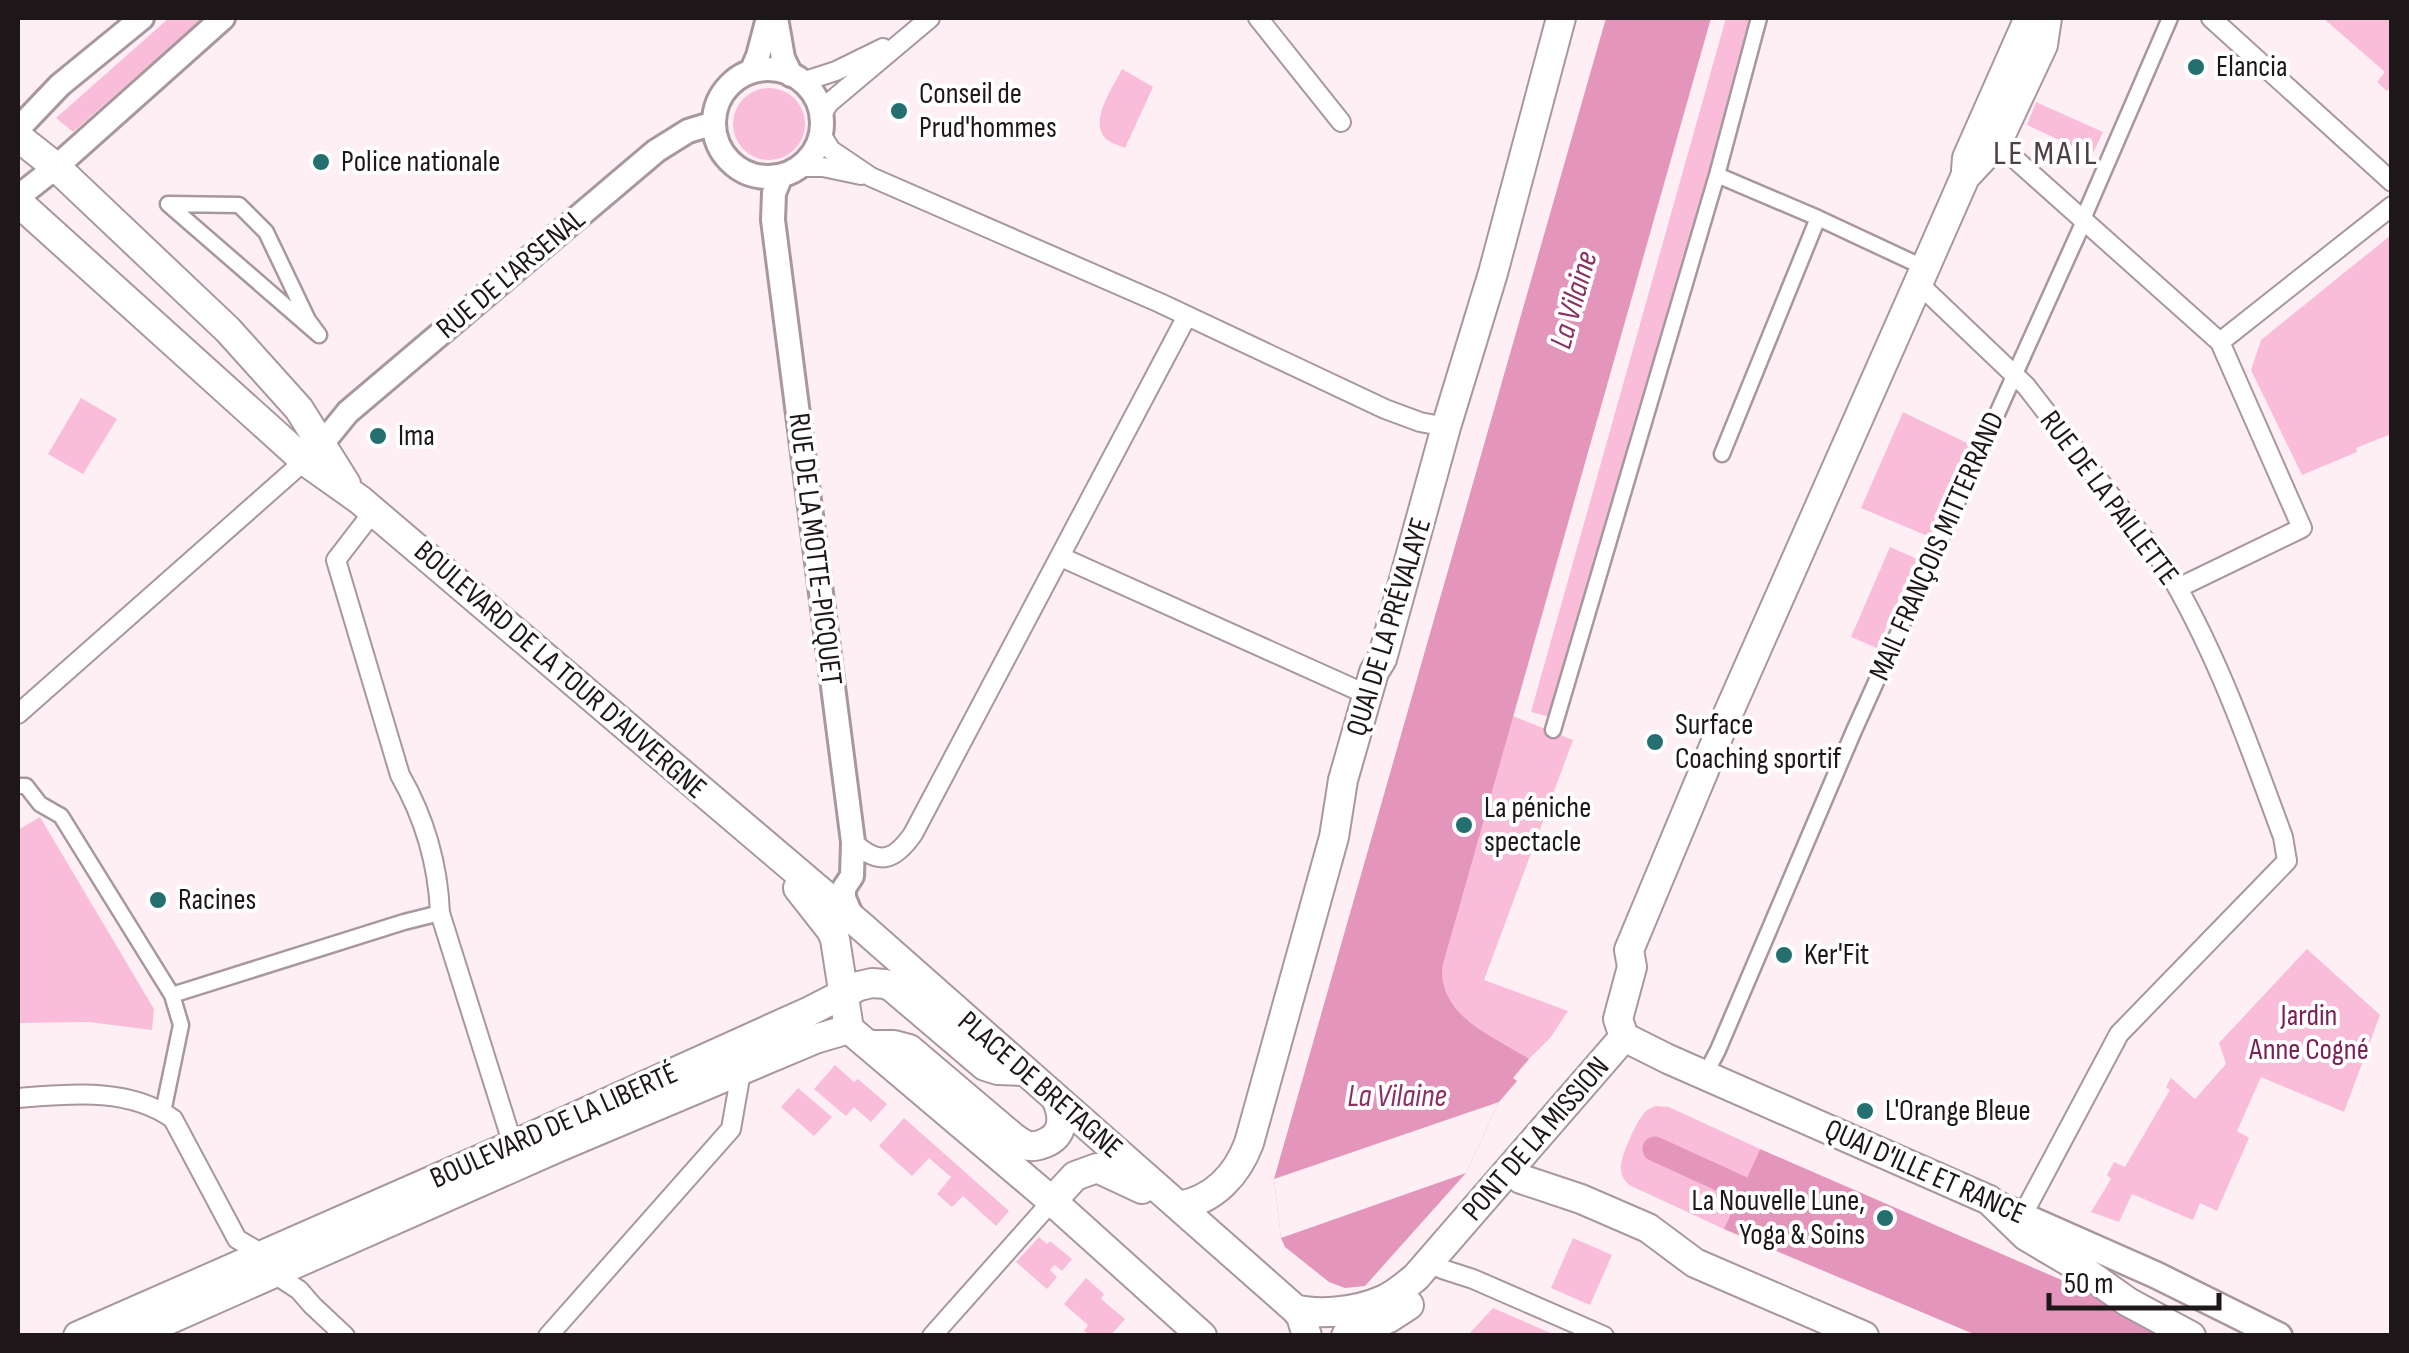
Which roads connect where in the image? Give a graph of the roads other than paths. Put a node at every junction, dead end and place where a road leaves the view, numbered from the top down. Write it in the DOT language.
graph roads {
  1 [pos="142,18"];
  2 [pos="223,18"];
  3 [pos="768,18"];
  4 [pos="776,18"];
  5 [pos="930,18"];
  6 [pos="1258,18"];
  7 [pos="1561,18"];
  8 [pos="1759,18"];
  9 [pos="2029,18"];
  10 [pos="2047,18"];
  11 [pos="2170,18"];
  12 [pos="2211,18"];
  13 [pos="906,36"];
  14 [pos="751,72"];
  15 [pos="796,78"];
  16 [pos="1341,122"];
  17 [pos="714,123"];
  18 [pos="821,125"];
  19 [pos="18,133"];
  20 [pos="1997,143"];
  21 [pos="56,166"];
  22 [pos="790,171"];
  23 [pos="1717,175"];
  24 [pos="871,177"];
  25 [pos="1965,177"];
  26 [pos="2392,182"];
  27 [pos="18,200"];
  28 [pos="2392,206"];
  29 [pos="1818,218"];
  30 [pos="2084,222"];
  31 [pos="266,232"];
  32 [pos="1921,276"];
  33 [pos="1187,316"];
  34 [pos="2220,342"];
  35 [pos="2014,374"];
  36 [pos="1446,427"];
  37 [pos="313,453"];
  38 [pos="1722,454"];
  39 [pos="363,503"];
  40 [pos="1061,556"];
  41 [pos="2178,588"];
  42 [pos="1368,696"];
  43 [pos="18,714"];
  44 [pos="1553,730"];
  45 [pos="18,786"];
  46 [pos="853,842"];
  47 [pos="766,848"];
  48 [pos="440,913"];
  49 [pos="853,920"];
  50 [pos="844,994"];
  51 [pos="172,995"];
  52 [pos="859,1037"];
  53 [pos="1624,1037"];
  54 [pos="1024,1071"];
  55 [pos="741,1072"];
  56 [pos="1705,1075"];
  57 [pos="18,1098"];
  58 [pos="1057,1101"];
  59 [pos="164,1112"];
  60 [pos="513,1145"];
  61 [pos="1521,1179"];
  62 [pos="1989,1200"];
  63 [pos="1052,1201"];
  64 [pos="1180,1206"];
  65 [pos="2019,1214"];
  66 [pos="269,1264"];
  67 [pos="1442,1268"];
  68 [pos="1295,1309"];
  69 [pos="551,1334"];
  70 [pos="78,1336"];
  71 [pos="132,1336"];
  72 [pos="345,1336"];
  73 [pos="932,1336"];
  74 [pos="1202,1336"];
  75 [pos="1307,1336"];
  76 [pos="1346,1336"];
  77 [pos="1604,1336"];
  78 [pos="1864,1336"];
  79 [pos="2191,1336"];
  80 [pos="2279,1336"];
  1 -- 19 [label="street"];
  2 -- 21 [label="street"];
  3 -- 14 [label="street"];
  4 -- 15 [label="street"];
  5 -- 13 [label="street"];
  6 -- 16 [label="street"];
  7 -- 36 [label="main road, QUAI DE LA PRÉVALAYE"];
  8 -- 23 [label="street"];
  9 -- 25 [label="main road"];
  10 -- 20 [label="main road"];
  11 -- 30 [label="street, MAIL FRANÇOIS MITTERRAND"];
  12 -- 26 [label="street"];
  13 -- 15 [label="street"];
  13 -- 18 [label="street"];
  14 -- 15 [label="street"];
  14 -- 17 [label="street"];
  15 -- 18 [label="street"];
  17 -- 22 [label="street"];
  17 -- 37 [label="street, RUE DE L'ARSENAL"];
  18 -- 22 [label="street"];
  18 -- 24 [label="street"];
  19 -- 21 [label="main road, BOULEVARD DE LA TOUR D'AUVERGNE"];
  20 -- 25 [label="main road"];
  20 -- 30 [label="street"];
  21 -- 27 [label="street"];
  21 -- 37 [label="main road, BOULEVARD DE LA TOUR D'AUVERGNE"];
  22 -- 24 [label="street"];
  22 -- 46 [label="street, RUE DE LA MOTTE-PICQUET"];
  23 -- 29 [label="street"];
  23 -- 44 [label="street"];
  24 -- 33 [label="street"];
  25 -- 32 [label="main road"];
  27 -- 37 [label="main road, BOULEVARD DE LA TOUR D'AUVERGNE"];
  28 -- 34 [label="street"];
  29 -- 32 [label="street"];
  29 -- 38 [label="street"];
  30 -- 34 [label="street"];
  30 -- 35 [label="street, MAIL FRANÇOIS MITTERRAND"];
  31 -- 31 [label="street"];
  32 -- 35 [label="street, RUE DE LA PAILLETTE"];
  32 -- 53 [label="main road"];
  33 -- 36 [label="street"];
  33 -- 40 [label="street"];
  34 -- 41 [label="street"];
  35 -- 41 [label="street, RUE DE LA PAILLETTE"];
  35 -- 56 [label="street, MAIL FRANÇOIS MITTERRAND"];
  36 -- 42 [label="main road, QUAI DE LA PRÉVALAYE"];
  37 -- 39 [label="main road, BOULEVARD DE LA TOUR D'AUVERGNE"];
  37 -- 43 [label="street"];
  39 -- 47 [label="main road, BOULEVARD DE LA TOUR D'AUVERGNE"];
  39 -- 48 [label="street"];
  40 -- 42 [label="street"];
  40 -- 46 [label="street"];
  41 -- 65 [label="street, RUE DE LA PAILLETTE"];
  42 -- 64 [label="main road, QUAI DE LA PRÉVALAYE"];
  45 -- 51 [label="street"];
  46 -- 49 [label="street, RUE DE LA MOTTE-PICQUET"];
  47 -- 49 [label="main road, BOULEVARD DE LA TOUR D'AUVERGNE"];
  47 -- 50 [label="main road, BOULEVARD DE LA TOUR D'AUVERGNE"];
  48 -- 51 [label="street"];
  48 -- 60 [label="street"];
  49 -- 54 [label="main road, PLACE DE BRETAGNE"];
  50 -- 52 [label="main road"];
  50 -- 54 [label="main road, BOULEVARD DE LA LIBERTÉ"];
  50 -- 60 [label="main road, BOULEVARD DE LA LIBERTÉ"];
  51 -- 59 [label="street"];
  52 -- 55 [label="main road, BOULEVARD DE LA LIBERTÉ"];
  52 -- 58 [label="main road"];
  52 -- 63 [label="main road"];
  53 -- 56 [label="main road, QUAI D'ILLE ET RANCE"];
  53 -- 61 [label="main road, PONT DE LA MISSION"];
  53 -- 68 [label="main road, PONT DE LA MISSION"];
  54 -- 58 [label="main road, PLACE DE BRETAGNE"];
  55 -- 66 [label="main road, BOULEVARD DE LA LIBERTÉ"];
  55 -- 69 [label="street"];
  56 -- 62 [label="main road, QUAI D'ILLE ET RANCE"];
  57 -- 59 [label="street"];
  58 -- 64 [label="main road, PLACE DE BRETAGNE"];
  59 -- 66 [label="street"];
  60 -- 66 [label="main road, BOULEVARD DE LA LIBERTÉ"];
  61 -- 67 [label="main road, PONT DE LA MISSION"];
  61 -- 78 [label="main road"];
  62 -- 65 [label="main road, QUAI D'ILLE ET RANCE"];
  62 -- 79 [label="main road"];
  63 -- 64 [label="main road"];
  63 -- 73 [label="street"];
  63 -- 74 [label="main road"];
  64 -- 68 [label="main road, PLACE DE BRETAGNE"];
  65 -- 80 [label="main road, QUAI D'ILLE ET RANCE"];
  66 -- 70 [label="main road, BOULEVARD DE LA LIBERTÉ"];
  66 -- 71 [label="main road, BOULEVARD DE LA LIBERTÉ"];
  66 -- 72 [label="street"];
  67 -- 76 [label="main road, PONT DE LA MISSION"];
  67 -- 77 [label="street"];
  68 -- 75 [label="main road"];
}
